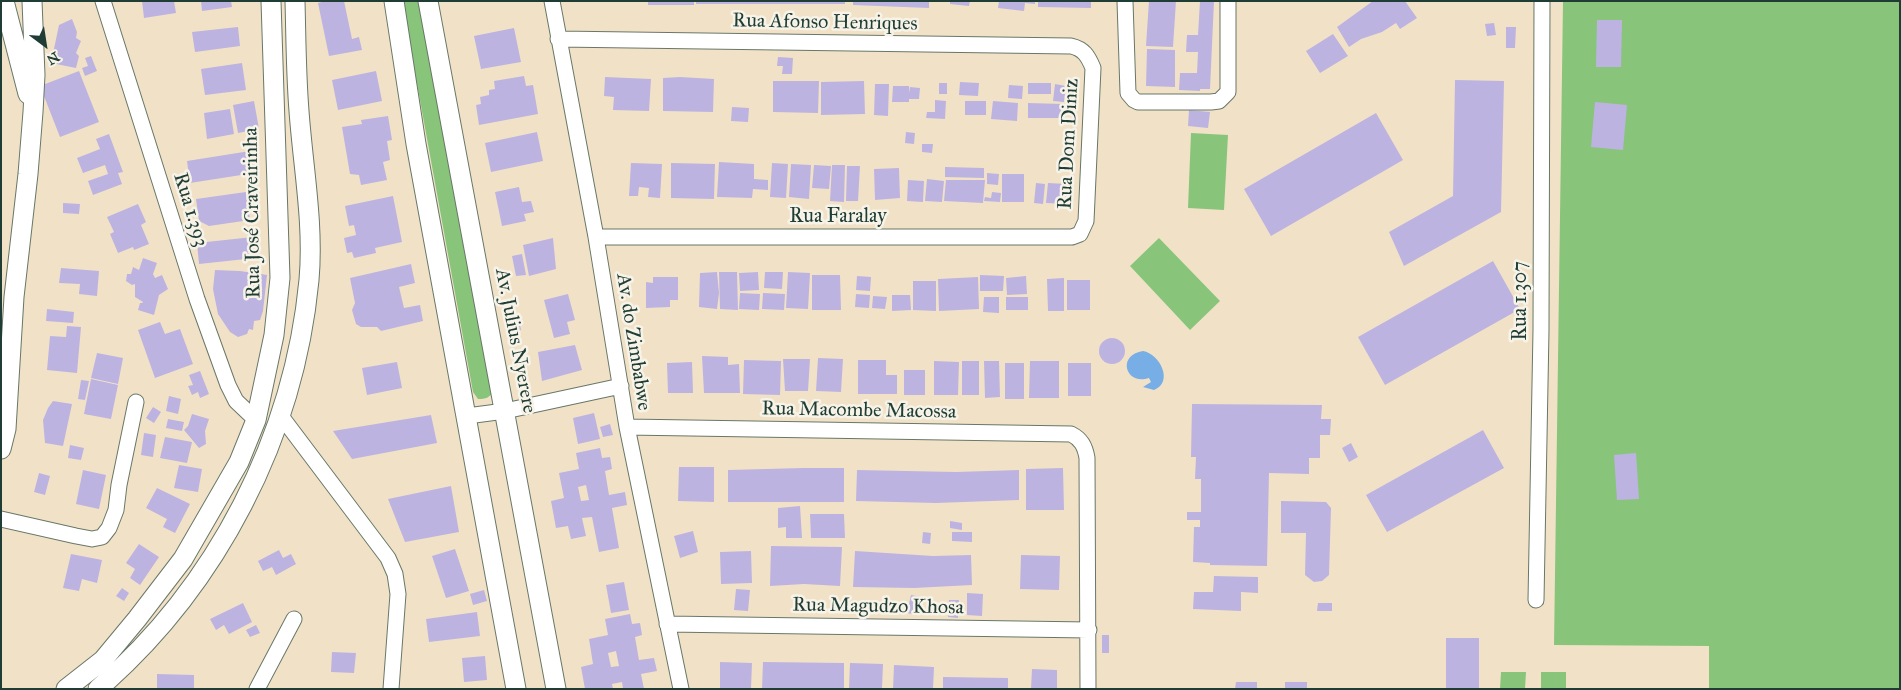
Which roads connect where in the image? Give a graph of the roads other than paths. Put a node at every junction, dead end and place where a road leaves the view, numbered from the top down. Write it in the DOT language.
graph roads {
  1 [pos="4,1"];
  2 [pos="32,1"];
  3 [pos="103,1"];
  4 [pos="271,1"];
  5 [pos="295,1"];
  6 [pos="394,1"];
  7 [pos="428,1"];
  8 [pos="552,1"];
  9 [pos="1126,1"];
  10 [pos="1228,1"];
  11 [pos="1542,1"];
  12 [pos="558,39"];
  13 [pos="1088,56"];
  14 [pos="33,112"];
  15 [pos="1080,234"];
  16 [pos="596,237"];
  17 [pos="621,386"];
  18 [pos="136,402"];
  19 [pos="505,411"];
  20 [pos="281,416"];
  21 [pos="467,416"];
  22 [pos="256,420"];
  23 [pos="627,427"];
  24 [pos="1,449"];
  25 [pos="1,519"];
  26 [pos="1536,600"];
  27 [pos="294,619"];
  28 [pos="667,624"];
  29 [pos="1088,630"];
  30 [pos="66,689"];
  31 [pos="98,689"];
  32 [pos="257,689"];
  33 [pos="391,689"];
  34 [pos="516,689"];
  35 [pos="556,689"];
  36 [pos="681,689"];
  37 [pos="1088,689"];
  1 -- 14 [label="main road"];
  2 -- 14 [label="main road"];
  3 -- 22 [label="street, Rua 1.393"];
  4 -- 22 [label="main road, Rua José Craveirinha"];
  5 -- 20 [label="main road"];
  6 -- 21 [label="main road"];
  7 -- 19 [label="main road, Av. Julius Nyerere"];
  8 -- 12 [label="street, Av. do Zimbabwe"];
  9 -- 10 [label="street"];
  11 -- 26 [label="street, Rua 1.307"];
  12 -- 13 [label="street, Rua Afonso Henriques"];
  12 -- 16 [label="street, Av. do Zimbabwe"];
  13 -- 15 [label="street, Rua Dom Diniz"];
  14 -- 24 [label="main road"];
  15 -- 16 [label="street, Rua Faralay"];
  16 -- 17 [label="street, Av. do Zimbabwe"];
  17 -- 19 [label="street"];
  17 -- 23 [label="street, Av. do Zimbabwe"];
  18 -- 25 [label="street"];
  19 -- 21 [label="street"];
  19 -- 35 [label="main road, Av. Julius Nyerere"];
  20 -- 31 [label="main road"];
  20 -- 33 [label="street"];
  21 -- 34 [label="main road"];
  22 -- 30 [label="main road, Rua José Craveirinha"];
  23 -- 28 [label="street, Av. do Zimbabwe"];
  23 -- 29 [label="street, Rua Macombe Macossa"];
  27 -- 32 [label="street"];
  28 -- 29 [label="street, Rua Magudzo Khosa"];
  28 -- 36 [label="street, Av. do Zimbabwe"];
  29 -- 37 [label="street"];
}
